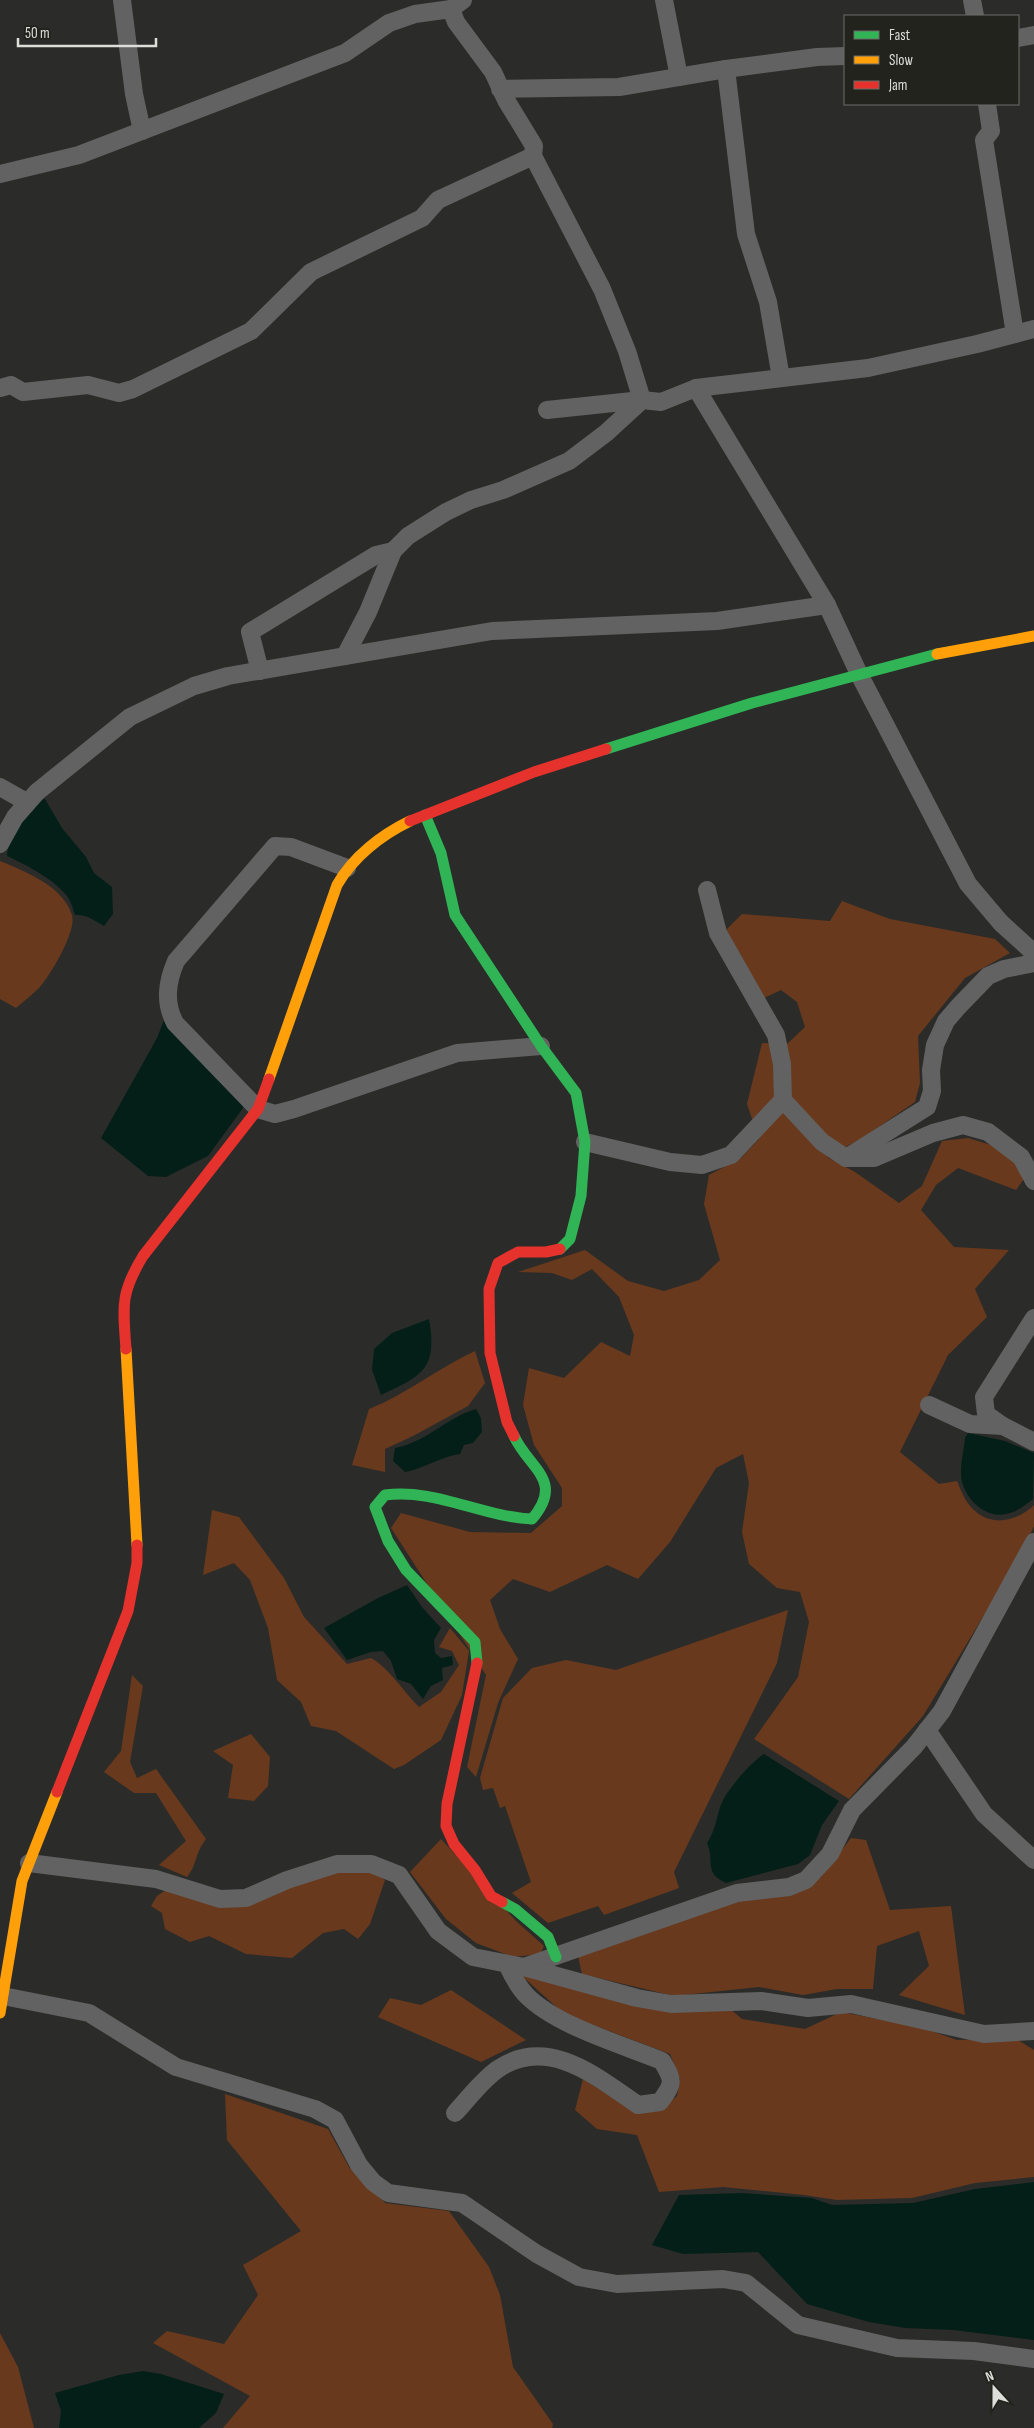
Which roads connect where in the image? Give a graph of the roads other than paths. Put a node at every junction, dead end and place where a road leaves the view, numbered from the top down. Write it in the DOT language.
graph roads {
  1 [pos="124,0"];
  2 [pos="664,0"];
  3 [pos="972,0"];
  4 [pos="457,5"];
  5 [pos="975,15"];
  6 [pos="1034,35"];
  7 [pos="1019,38"];
  8 [pos="844,56"];
  9 [pos="726,69"];
  10 [pos="679,77"];
  11 [pos="500,89"];
  12 [pos="987,105"];
  13 [pos="142,130"];
  14 [pos="533,156"];
  15 [pos="0,174"];
  16 [pos="1034,329"];
  17 [pos="1015,334"];
  18 [pos="781,378"];
  19 [pos="0,388"];
  20 [pos="696,388"];
  21 [pos="642,400"];
  22 [pos="547,410"];
  23 [pos="393,551"];
  24 [pos="827,605"];
  25 [pos="1034,636"];
  26 [pos="345,656"];
  27 [pos="260,671"];
  28 [pos="859,674"];
  29 [pos="0,787"];
  30 [pos="23,800"];
  31 [pos="426,815"];
  32 [pos="0,844"];
  33 [pos="347,868"];
  34 [pos="707,890"];
  35 [pos="1034,954"];
  36 [pos="1034,963"];
  37 [pos="541,1046"];
  38 [pos="783,1100"];
  39 [pos="258,1109"];
  40 [pos="585,1142"];
  41 [pos="846,1158"];
  42 [pos="1034,1181"];
  43 [pos="1034,1318"];
  44 [pos="929,1404"];
  45 [pos="1003,1426"];
  46 [pos="1034,1442"];
  47 [pos="1034,1542"];
  48 [pos="927,1730"];
  49 [pos="1011,1838"];
  50 [pos="1034,1845"];
  51 [pos="1034,1860"];
  52 [pos="29,1863"];
  53 [pos="16,1915"];
  54 [pos="0,1923"];
  55 [pos="556,1957"];
  56 [pos="507,1964"];
  57 [pos="524,1967"];
  58 [pos="1,2004"];
  59 [pos="1034,2031"];
  60 [pos="455,2113"];
  61 [pos="1034,2359"];
  1 -- 13 [label="street"];
  2 -- 10 [label="street"];
  3 -- 5 [label="street"];
  4 -- 11 [label="street"];
  4 -- 13 [label="street"];
  6 -- 7 [label="street"];
  8 -- 9 [label="street"];
  9 -- 10 [label="street"];
  9 -- 18 [label="street"];
  10 -- 11 [label="street"];
  11 -- 14 [label="street"];
  12 -- 17 [label="street"];
  13 -- 15 [label="street"];
  14 -- 19 [label="street"];
  14 -- 21 [label="street"];
  16 -- 17 [label="street"];
  17 -- 18 [label="street"];
  18 -- 20 [label="street"];
  20 -- 21 [label="street"];
  20 -- 24 [label="street"];
  21 -- 22 [label="street"];
  21 -- 23 [label="street"];
  23 -- 26 [label="street"];
  23 -- 27 [label="street"];
  24 -- 26 [label="street"];
  24 -- 28 [label="street"];
  25 -- 28 [label="street"];
  26 -- 27 [label="street"];
  27 -- 32 [label="street"];
  28 -- 31 [label="street"];
  28 -- 35 [label="street"];
  29 -- 30 [label="street"];
  31 -- 33 [label="street"];
  31 -- 37 [label="street"];
  33 -- 39 [label="street"];
  33 -- 39 [label="street"];
  34 -- 38 [label="street"];
  36 -- 41 [label="street"];
  37 -- 39 [label="street"];
  37 -- 40 [label="street"];
  38 -- 40 [label="street"];
  38 -- 41 [label="street"];
  39 -- 52 [label="street"];
  40 -- 55 [label="street"];
  41 -- 42 [label="street"];
  43 -- 45 [label="street"];
  44 -- 45 [label="street"];
  45 -- 46 [label="street"];
  47 -- 48 [label="street"];
  48 -- 49 [label="street"];
  48 -- 55 [label="street"];
  49 -- 50 [label="street"];
  49 -- 51 [label="street"];
  52 -- 53 [label="street"];
  52 -- 56 [label="street"];
  53 -- 54 [label="street"];
  53 -- 58 [label="street"];
  55 -- 57 [label="street"];
  56 -- 57 [label="street"];
  56 -- 60 [label="street"];
  57 -- 59 [label="street"];
  58 -- 61 [label="street"];
}
